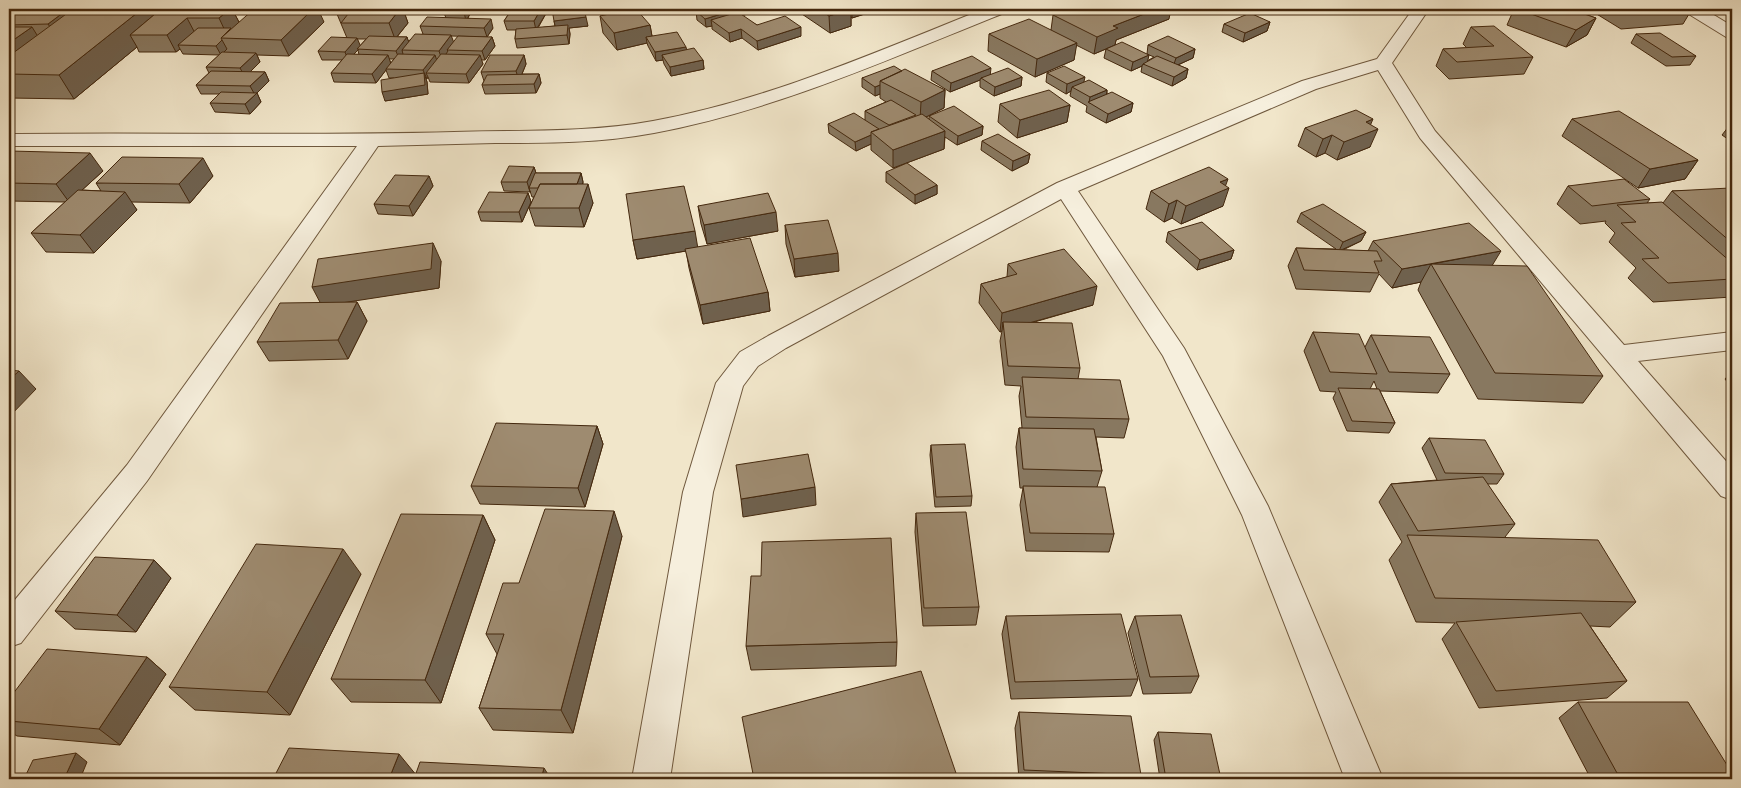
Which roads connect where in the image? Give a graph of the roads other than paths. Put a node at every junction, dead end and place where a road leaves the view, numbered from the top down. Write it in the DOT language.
graph roads {
  1 [pos="998,9"];
  2 [pos="1421,9"];
  3 [pos="1693,9"];
  4 [pos="1732,33"];
  5 [pos="1382,63"];
  6 [pos="9,140"];
  7 [pos="371,141"];
  8 [pos="1065,188"];
  9 [pos="1732,341"];
  10 [pos="1617,356"];
  11 [pos="1732,488"];
  12 [pos="9,632"];
  13 [pos="651,779"];
  14 [pos="1364,779"];
  1 -- 7 [label="street"];
  2 -- 5 [label="street"];
  3 -- 4 [label="street"];
  5 -- 8 [label="street"];
  5 -- 10 [label="street"];
  6 -- 7 [label="street"];
  7 -- 12 [label="street"];
  8 -- 13 [label="street"];
  8 -- 14 [label="street"];
  9 -- 10 [label="street"];
  10 -- 11 [label="street"];
}
